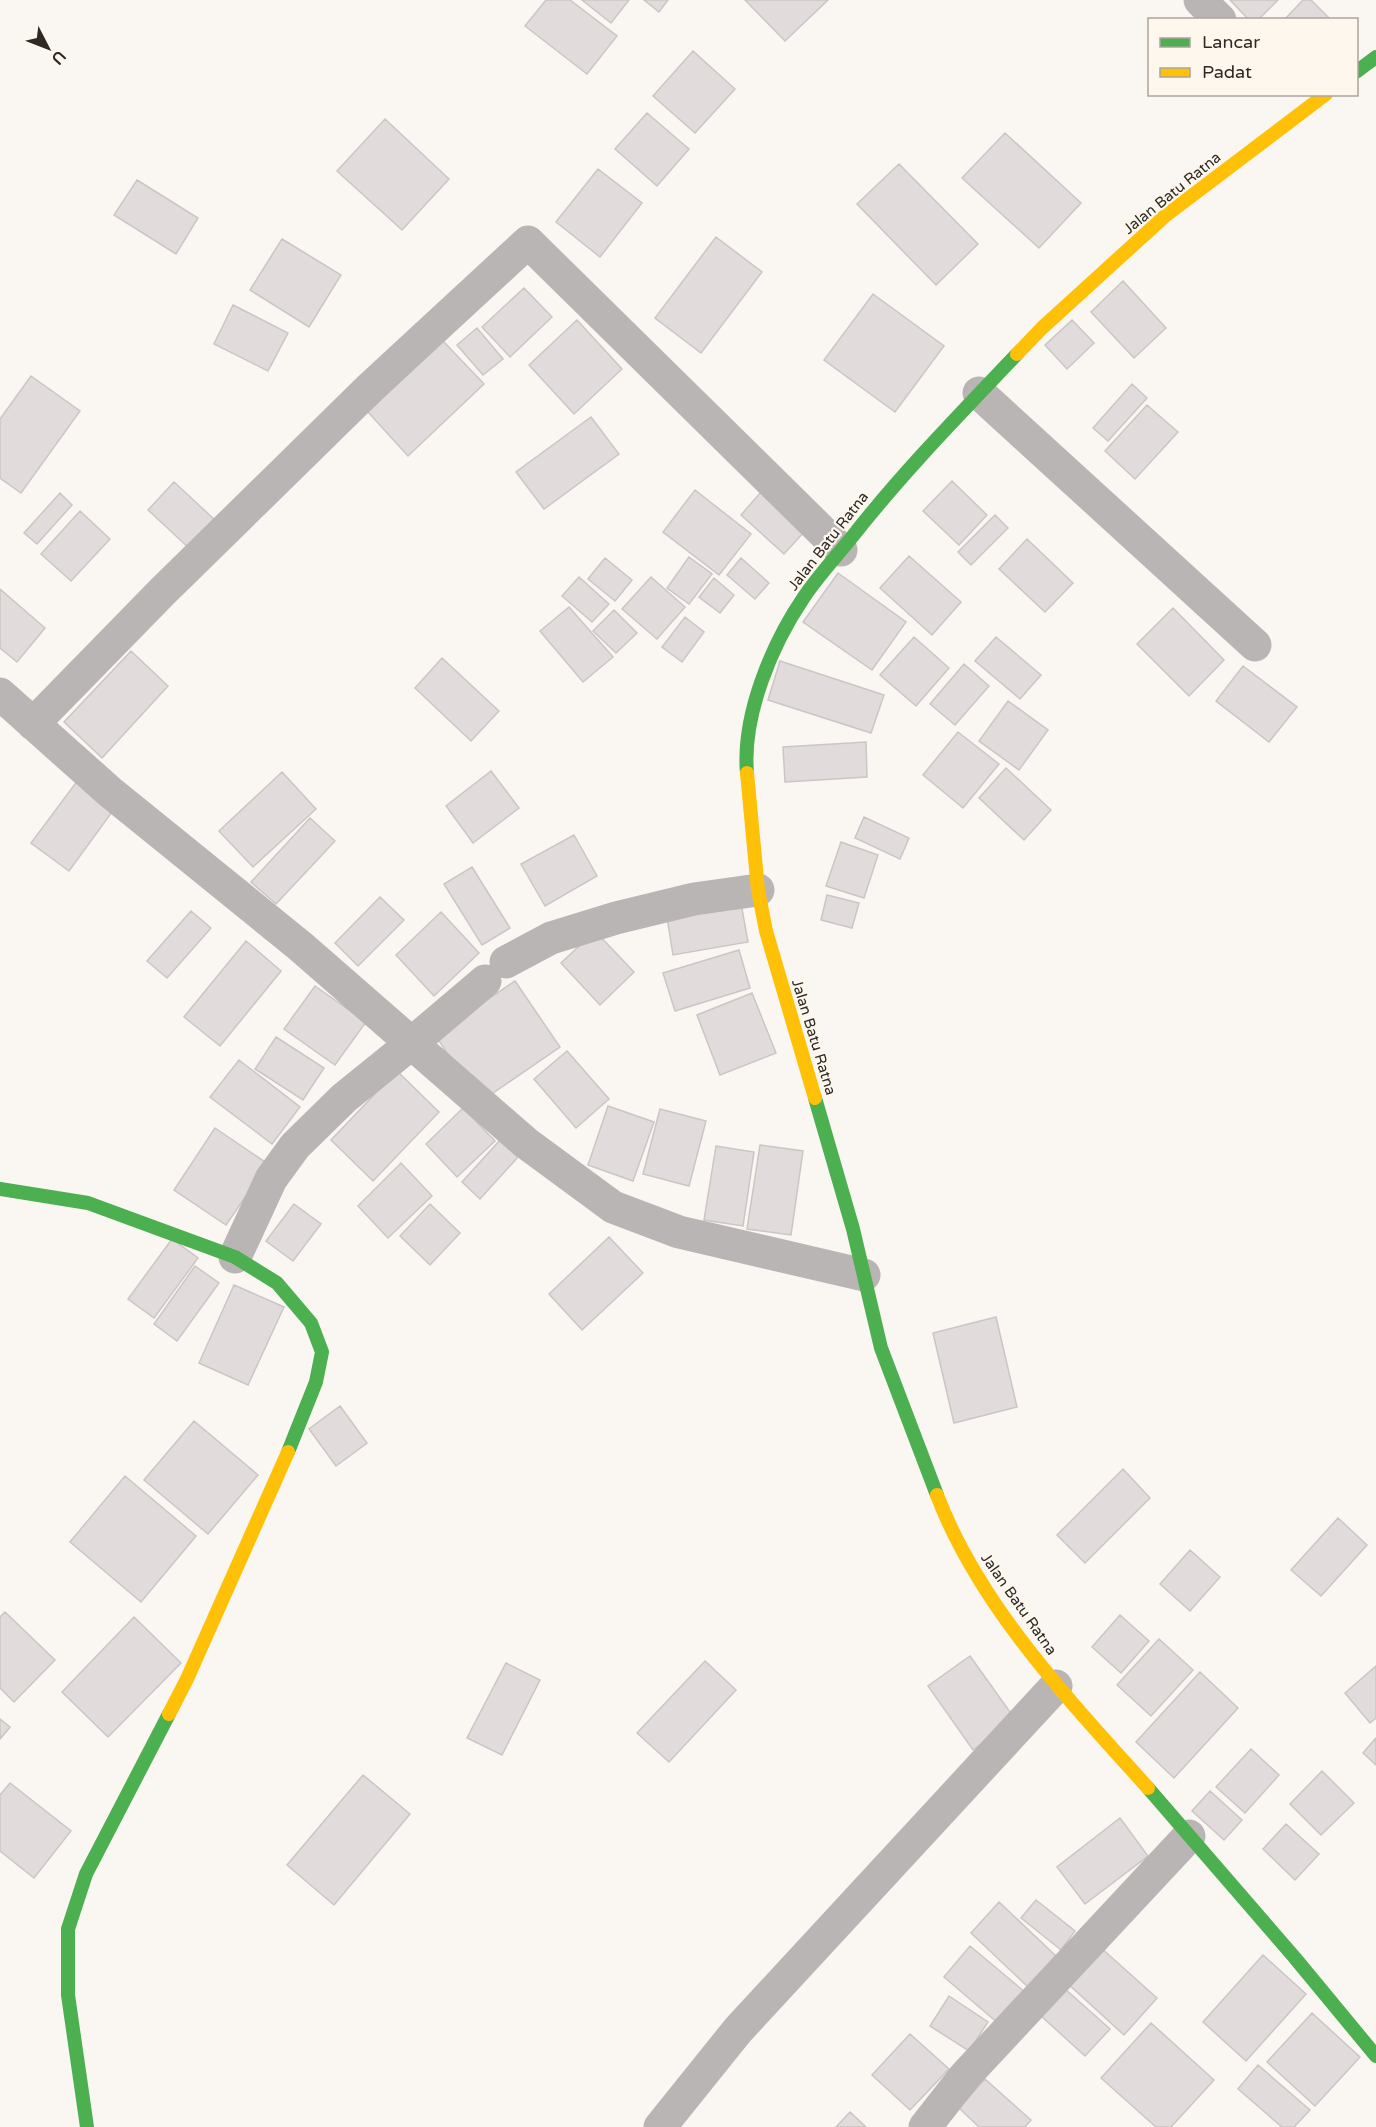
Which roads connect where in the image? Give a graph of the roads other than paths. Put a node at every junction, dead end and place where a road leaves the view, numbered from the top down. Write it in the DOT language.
graph roads {
  1 [pos="1200,0"];
  2 [pos="1218,18"];
  3 [pos="1376,57"];
  4 [pos="1358,70"];
  5 [pos="1311,98"];
  6 [pos="980,393"];
  7 [pos="841,550"];
  8 [pos="1255,645"];
  9 [pos="0,694"];
  10 [pos="33,724"];
  11 [pos="758,890"];
  12 [pos="412,1043"];
  13 [pos="0,1189"];
  14 [pos="235,1257"];
  15 [pos="864,1275"];
  16 [pos="1056,1686"];
  17 [pos="1189,1836"];
  18 [pos="1376,2056"];
  19 [pos="87,2127"];
  20 [pos="660,2127"];
  21 [pos="925,2127"];
  1 -- 2 [label="street"];
  3 -- 4 [label="street"];
  5 -- 6 [label="street, Jalan Batu Ratna"];
  6 -- 7 [label="street, Jalan Batu Ratna"];
  6 -- 8 [label="street"];
  7 -- 10 [label="street"];
  7 -- 11 [label="street, Jalan Batu Ratna"];
  9 -- 10 [label="street"];
  10 -- 12 [label="street"];
  11 -- 12 [label="street"];
  11 -- 15 [label="street, Jalan Batu Ratna"];
  12 -- 14 [label="street"];
  12 -- 15 [label="street"];
  13 -- 14 [label="street"];
  14 -- 19 [label="street"];
  15 -- 16 [label="street, Jalan Batu Ratna"];
  16 -- 17 [label="street, Jalan Batu Ratna"];
  16 -- 20 [label="street"];
  17 -- 18 [label="street, Jalan Batu Ratna"];
  17 -- 21 [label="street"];
}
